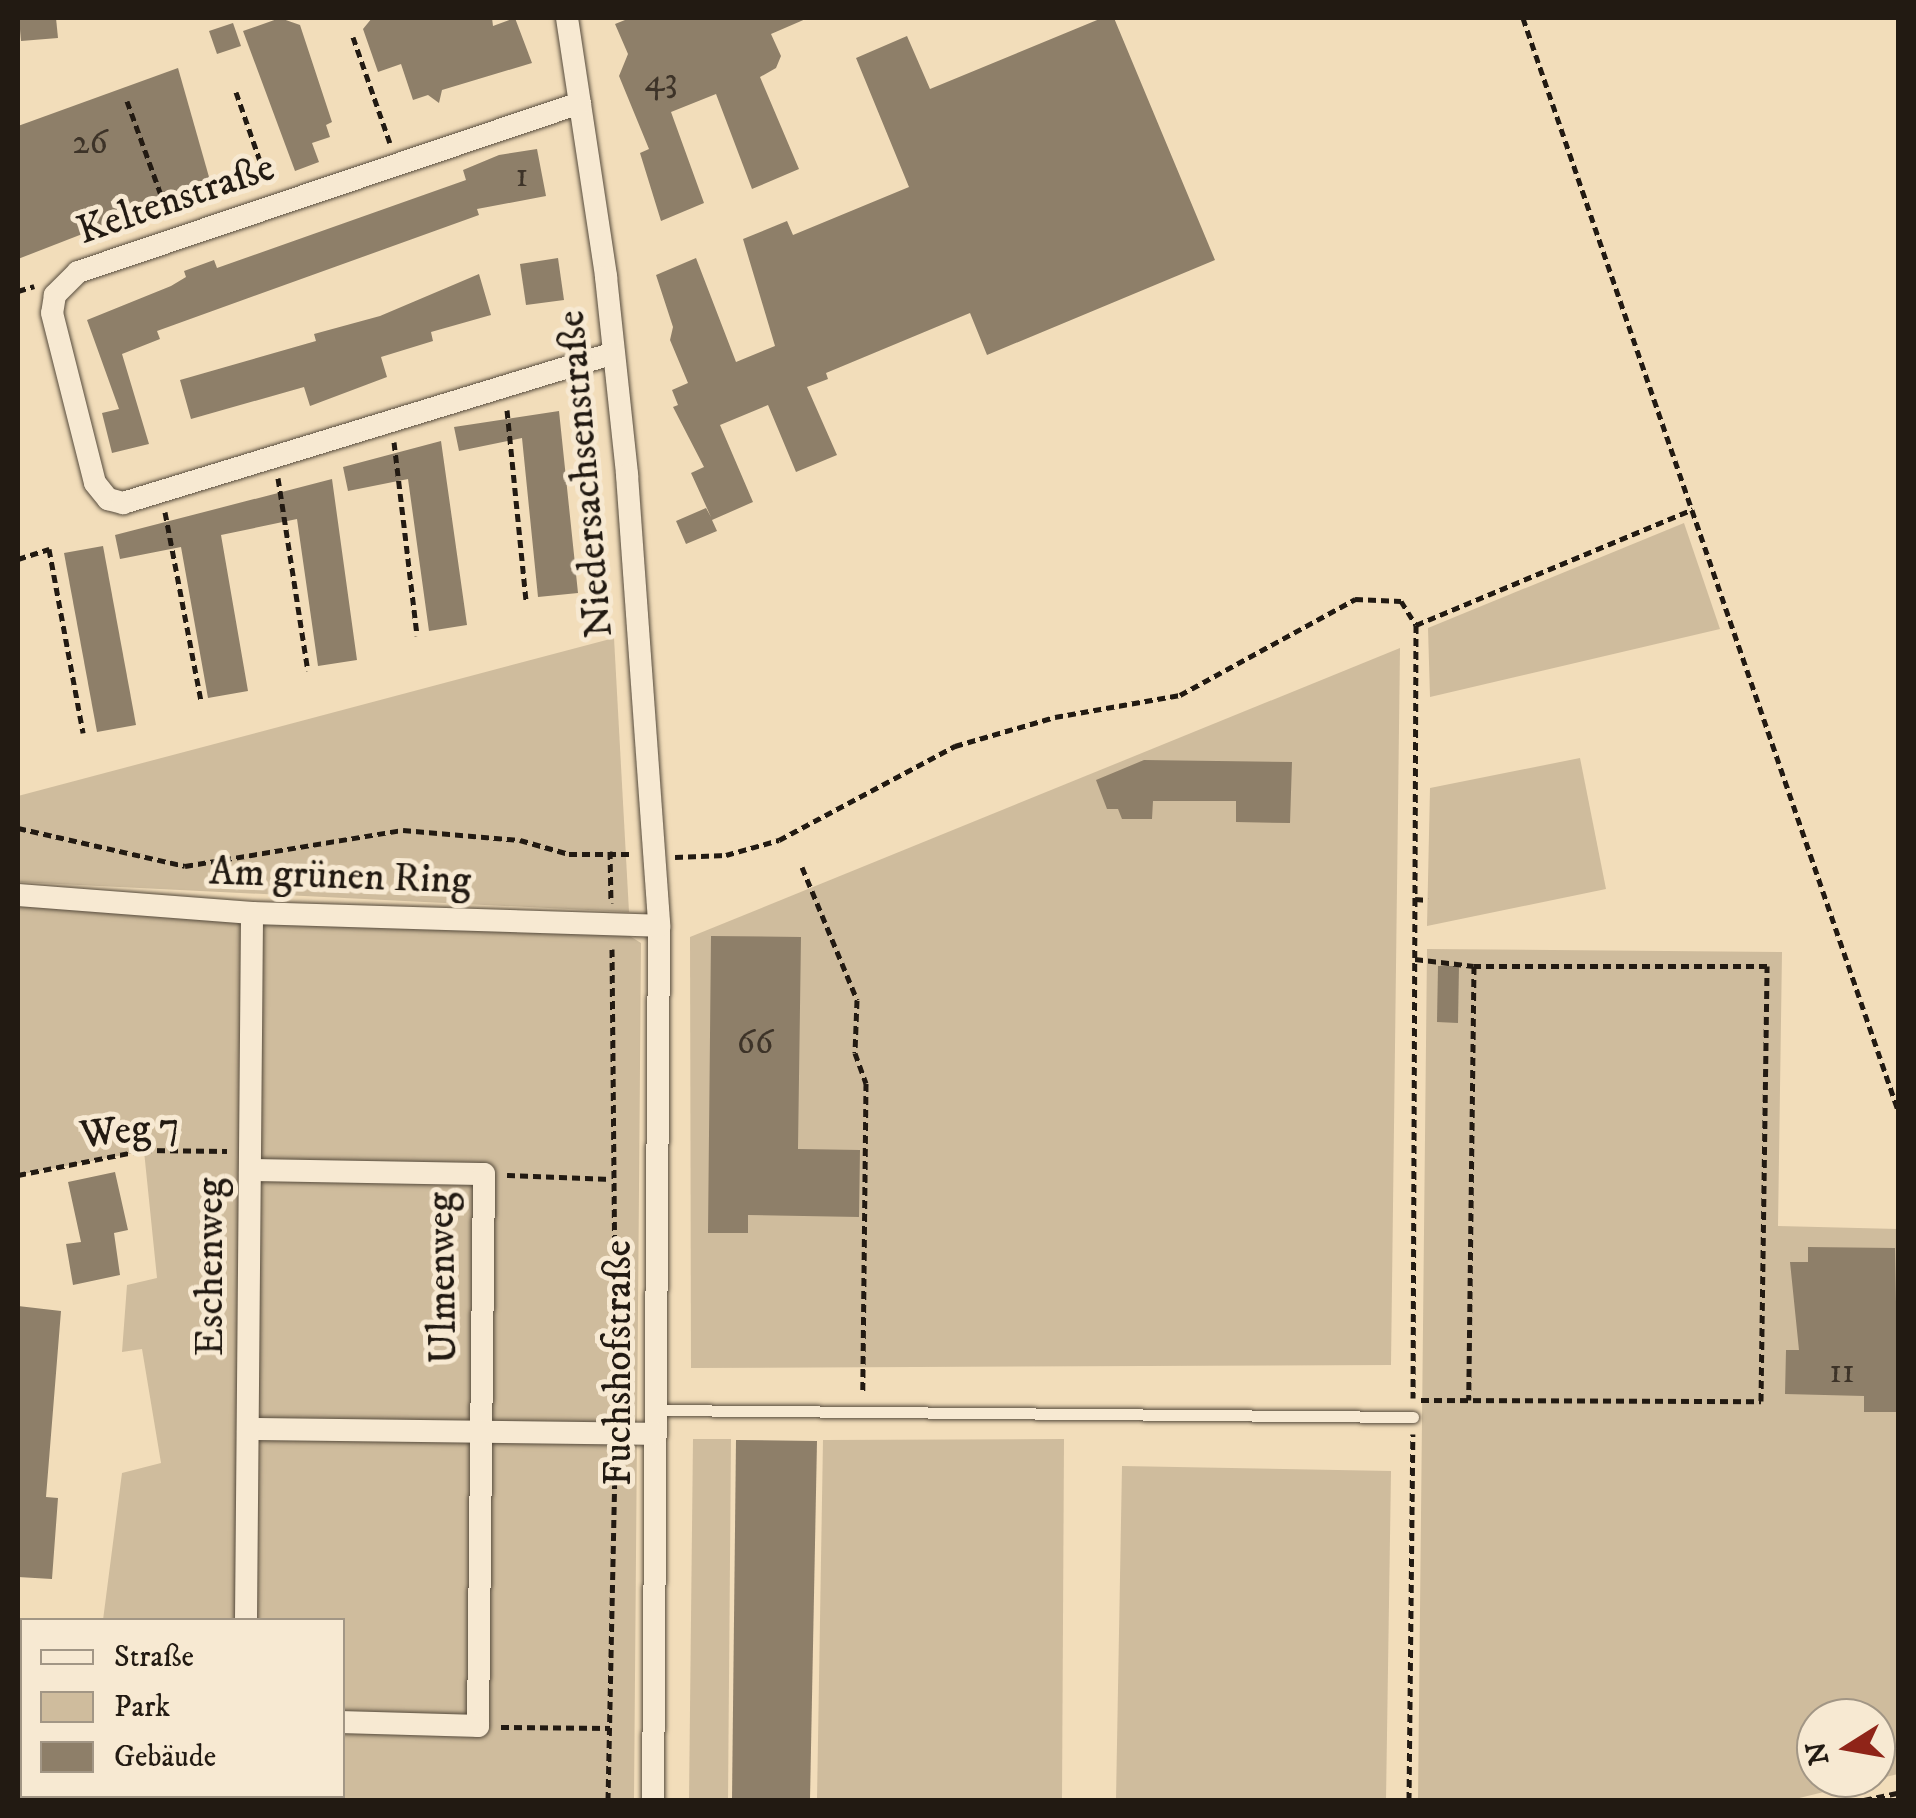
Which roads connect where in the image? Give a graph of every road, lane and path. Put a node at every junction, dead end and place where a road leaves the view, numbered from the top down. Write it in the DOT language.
graph roads {
  1 [pos="567,18"];
  2 [pos="1523,18"];
  3 [pos="353,37"];
  4 [pos="236,92"];
  5 [pos="127,100"];
  6 [pos="580,103"];
  7 [pos="397,164"];
  8 [pos="275,206"];
  9 [pos="176,239"];
  10 [pos="614,353"];
  11 [pos="504,387"];
  12 [pos="392,424"];
  13 [pos="275,460"];
  14 [pos="161,495"];
  15 [pos="1693,509"];
  16 [pos="18,558"];
  17 [pos="526,601"];
  18 [pos="1416,624"];
  19 [pos="417,636"];
  20 [pos="308,670"];
  21 [pos="202,700"];
  22 [pos="83,733"];
  23 [pos="18,828"];
  24 [pos="610,851"];
  25 [pos="655,858"];
  26 [pos="802,867"];
  27 [pos="18,896"];
  28 [pos="1415,899"];
  29 [pos="1428,900"];
  30 [pos="252,913"];
  31 [pos="612,925"];
  32 [pos="659,926"];
  33 [pos="1415,960"];
  34 [pos="1474,966"];
  35 [pos="1898,1110"];
  36 [pos="250,1160"];
  37 [pos="484,1174"];
  38 [pos="18,1175"];
  39 [pos="612,1179"];
  40 [pos="1412,1400"];
  41 [pos="1469,1400"];
  42 [pos="656,1410"];
  43 [pos="862,1410"];
  44 [pos="1413,1417"];
  45 [pos="248,1430"];
  46 [pos="481,1431"];
  47 [pos="616,1433"];
  48 [pos="656,1434"];
  49 [pos="246,1618"];
  50 [pos="345,1722"];
  51 [pos="478,1726"];
  52 [pos="610,1728"];
  53 [pos="1898,1792"];
  54 [pos="608,1800"];
  55 [pos="653,1800"];
  56 [pos="1409,1800"];
  57 [pos="1864,1800"];
  1 -- 6 [label="street, Niedersachsenstraße"];
  2 -- 15 [label="path"];
  3 -- 7 [label="path"];
  4 -- 8 [label="path"];
  5 -- 9 [label="path"];
  6 -- 7 [label="street, Keltenstraße"];
  6 -- 10 [label="street, Niedersachsenstraße"];
  7 -- 8 [label="street, Keltenstraße"];
  8 -- 9 [label="street, Keltenstraße"];
  9 -- 14 [label="street, Keltenstraße"];
  10 -- 11 [label="street, Keltenstraße"];
  10 -- 25 [label="street, Niedersachsenstraße"];
  11 -- 12 [label="street, Keltenstraße"];
  11 -- 17 [label="path"];
  12 -- 13 [label="street, Keltenstraße"];
  12 -- 19 [label="path"];
  13 -- 14 [label="street, Keltenstraße"];
  13 -- 20 [label="path"];
  14 -- 21 [label="path"];
  15 -- 18 [label="path"];
  15 -- 35 [label="path"];
  16 -- 22 [label="path"];
  18 -- 25 [label="path"];
  18 -- 28 [label="path"];
  23 -- 24 [label="path"];
  24 -- 25 [label="path"];
  24 -- 31 [label="path"];
  25 -- 32 [label="street, Niedersachsenstraße"];
  26 -- 43 [label="path"];
  27 -- 30 [label="street, Am grünen Ring"];
  28 -- 29 [label="path"];
  28 -- 33 [label="path"];
  30 -- 31 [label="street, Am grünen Ring"];
  30 -- 36 [label="street, Eschenweg"];
  31 -- 32 [label="street, Am grünen Ring"];
  31 -- 39 [label="path"];
  32 -- 42 [label="street, Fuchshofstraße"];
  33 -- 34 [label="path"];
  33 -- 40 [label="path"];
  34 -- 41 [label="path"];
  34 -- 41 [label="path"];
  36 -- 37 [label="street, Ulmenweg"];
  36 -- 38 [label="path, Weg 7"];
  36 -- 45 [label="street, Eschenweg"];
  37 -- 39 [label="path"];
  37 -- 46 [label="street, Ulmenweg"];
  39 -- 47 [label="path"];
  40 -- 41 [label="path"];
  40 -- 44 [label="path"];
  42 -- 43 [label="lane"];
  42 -- 48 [label="street, Fuchshofstraße"];
  43 -- 44 [label="lane"];
  44 -- 56 [label="path"];
  45 -- 46 [label="street"];
  45 -- 49 [label="street, Eschenweg"];
  46 -- 47 [label="street"];
  46 -- 51 [label="street, Ulmenweg"];
  47 -- 48 [label="street"];
  47 -- 52 [label="path"];
  48 -- 55 [label="street, Fuchshofstraße"];
  50 -- 51 [label="street"];
  51 -- 52 [label="path"];
  52 -- 54 [label="path"];
  53 -- 57 [label="path"];
}
